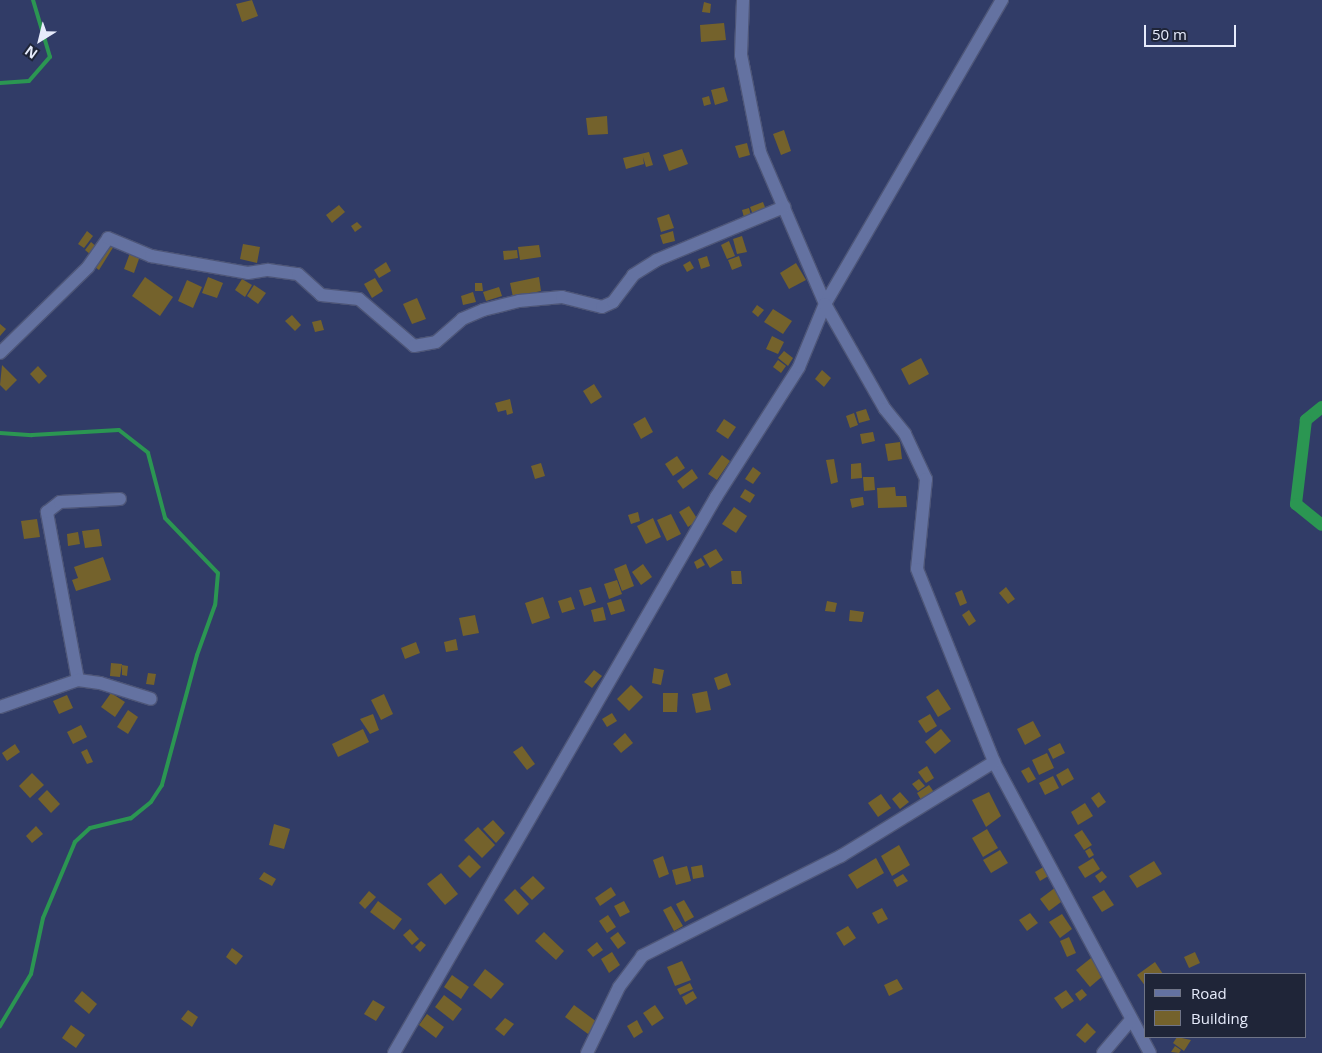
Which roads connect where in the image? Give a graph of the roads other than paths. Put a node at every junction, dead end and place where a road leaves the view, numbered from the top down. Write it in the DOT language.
graph roads {
  1 [pos="743,0"];
  2 [pos="1002,0"];
  3 [pos="784,207"];
  4 [pos="825,304"];
  5 [pos="0,353"];
  6 [pos="120,499"];
  7 [pos="78,680"];
  8 [pos="151,699"];
  9 [pos="0,707"];
  10 [pos="994,762"];
  11 [pos="1131,1020"];
  12 [pos="394,1053"];
  13 [pos="587,1053"];
  14 [pos="1103,1053"];
  15 [pos="1150,1053"];
  1 -- 3 [label="street"];
  2 -- 4 [label="street"];
  3 -- 4 [label="street"];
  3 -- 5 [label="street"];
  4 -- 10 [label="street"];
  4 -- 12 [label="street"];
  6 -- 7 [label="street"];
  7 -- 8 [label="street"];
  7 -- 9 [label="street"];
  10 -- 11 [label="street"];
  10 -- 13 [label="street"];
  11 -- 14 [label="street"];
  11 -- 15 [label="street"];
}
